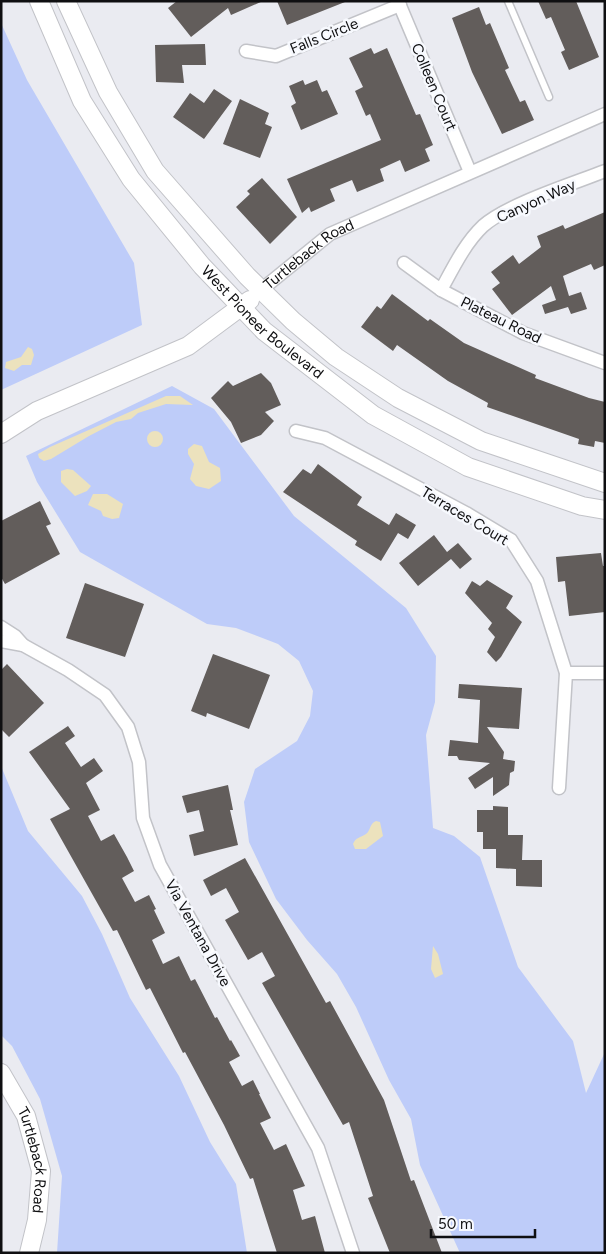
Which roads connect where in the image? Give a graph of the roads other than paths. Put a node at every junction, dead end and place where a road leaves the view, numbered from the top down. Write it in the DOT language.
graph roads {
  1 [pos="66,1"];
  2 [pos="508,1"];
  3 [pos="41,2"];
  4 [pos="402,2"];
  5 [pos="246,51"];
  6 [pos="549,97"];
  7 [pos="605,114"];
  8 [pos="605,171"];
  9 [pos="470,172"];
  10 [pos="404,263"];
  11 [pos="261,290"];
  12 [pos="441,290"];
  13 [pos="242,307"];
  14 [pos="605,363"];
  15 [pos="296,431"];
  16 [pos="1,434"];
  17 [pos="605,483"];
  18 [pos="605,510"];
  19 [pos="1,627"];
  20 [pos="1,641"];
  21 [pos="23,645"];
  22 [pos="566,673"];
  23 [pos="605,673"];
  24 [pos="559,788"];
  25 [pos="1,1073"];
  26 [pos="29,1253"];
  27 [pos="354,1253"];
  1 -- 11 [label="main road, West Pioneer Boulevard"];
  2 -- 6 [label="lane"];
  3 -- 13 [label="main road, West Pioneer Boulevard"];
  4 -- 5 [label="street, Falls Circle"];
  4 -- 9 [label="street, Colleen Court"];
  7 -- 9 [label="street, Turtleback Road"];
  8 -- 12 [label="street, Canyon Way"];
  9 -- 11 [label="street, Turtleback Road"];
  10 -- 12 [label="street, Plateau Road"];
  11 -- 13 [label="main road, Turtleback Road"];
  11 -- 17 [label="main road, West Pioneer Boulevard"];
  12 -- 14 [label="street, Plateau Road"];
  13 -- 16 [label="main road, Turtleback Road"];
  13 -- 18 [label="main road, West Pioneer Boulevard"];
  15 -- 22 [label="street, Terraces Court"];
  19 -- 21 [label="street, Via Ventana Drive"];
  20 -- 21 [label="street, Via Ventana Drive"];
  21 -- 27 [label="street, Via Ventana Drive"];
  22 -- 23 [label="street"];
  22 -- 24 [label="street, Terraces Court"];
  25 -- 26 [label="main road, Turtleback Road"];
}
